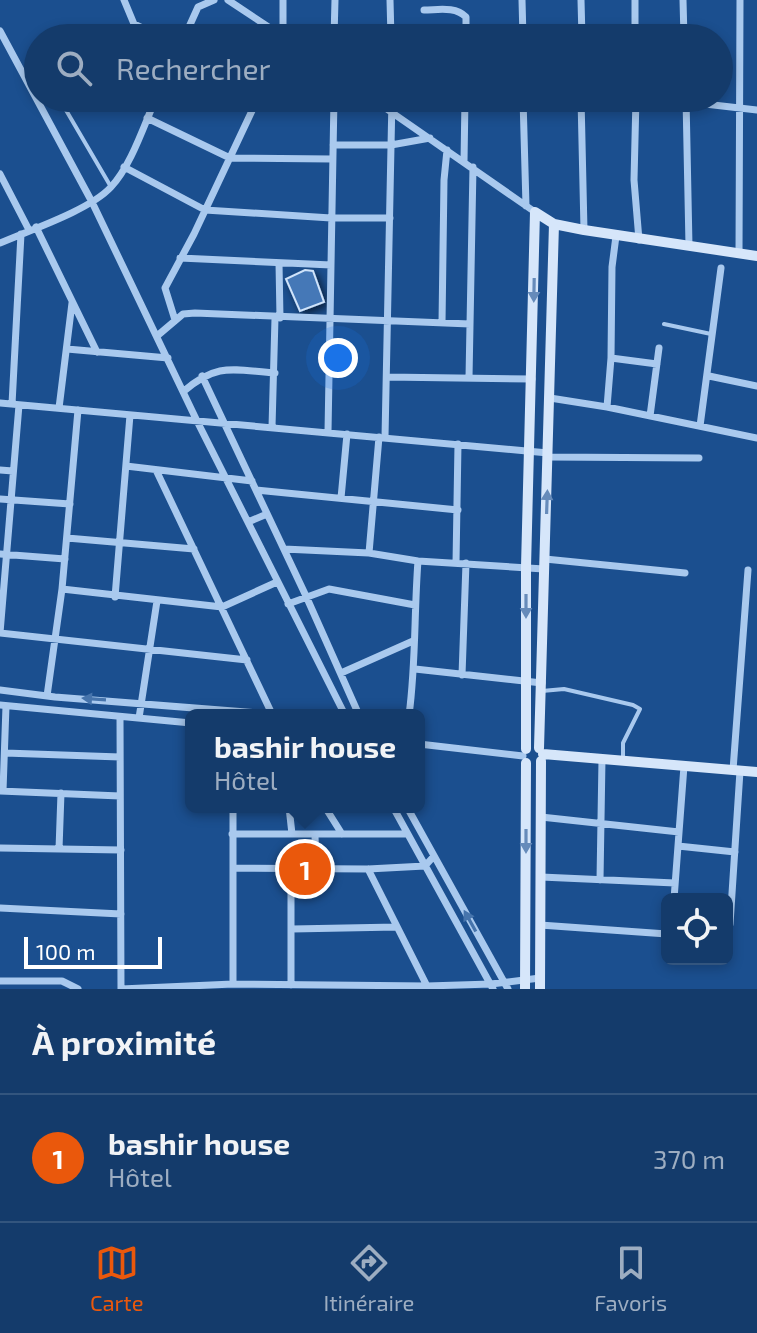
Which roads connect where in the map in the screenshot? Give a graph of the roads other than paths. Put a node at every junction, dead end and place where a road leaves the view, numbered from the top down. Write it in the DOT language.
graph roads {
  1 [pos="124,0"];
  2 [pos="214,0"];
  3 [pos="229,0"];
  4 [pos="283,0"];
  5 [pos="335,0"];
  6 [pos="390,0"];
  7 [pos="522,0"];
  8 [pos="581,0"];
  9 [pos="635,0"];
  10 [pos="683,0"];
  11 [pos="740,0"];
  12 [pos="424,10"];
  13 [pos="134,24"];
  14 [pos="190,24"];
  15 [pos="264,24"];
  16 [pos="284,24"];
  17 [pos="334,24"];
  18 [pos="391,24"];
  19 [pos="466,24"];
  20 [pos="523,24"];
  21 [pos="582,24"];
  22 [pos="635,24"];
  23 [pos="684,24"];
  24 [pos="0,31"];
  25 [pos="24,76"];
  26 [pos="733,107"];
  27 [pos="740,108"];
  28 [pos="757,110"];
  29 [pos="44,112"];
  30 [pos="67,112"];
  31 [pos="150,112"];
  32 [pos="251,112"];
  33 [pos="334,112"];
  34 [pos="392,112"];
  35 [pos="465,112"];
  36 [pos="524,112"];
  37 [pos="581,112"];
  38 [pos="636,112"];
  39 [pos="686,112"];
  40 [pos="147,118"];
  41 [pos="430,138"];
  42 [pos="333,145"];
  43 [pos="391,145"];
  44 [pos="447,150"];
  45 [pos="230,158"];
  46 [pos="332,159"];
  47 [pos="464,162"];
  48 [pos="124,167"];
  49 [pos="473,167"];
  50 [pos="0,174"];
  51 [pos="111,187"];
  52 [pos="92,202"];
  53 [pos="531,209"];
  54 [pos="205,210"];
  55 [pos="331,218"];
  56 [pos="390,218"];
  57 [pos="554,224"];
  58 [pos="33,228"];
  59 [pos="584,230"];
  60 [pos="21,234"];
  61 [pos="616,236"];
  62 [pos="639,240"];
  63 [pos="0,243"];
  64 [pos="689,246"];
  65 [pos="739,253"];
  66 [pos="757,256"];
  67 [pos="180,258"];
  68 [pos="279,263"];
  69 [pos="331,265"];
  70 [pos="721,268"];
  71 [pos="72,302"];
  72 [pos="278,318"];
  73 [pos="330,319"];
  74 [pos="175,320"];
  75 [pos="388,321"];
  76 [pos="442,323"];
  77 [pos="470,324"];
  78 [pos="664,324"];
  79 [pos="713,335"];
  80 [pos="157,336"];
  81 [pos="659,348"];
  82 [pos="67,349"];
  83 [pos="97,352"];
  84 [pos="168,358"];
  85 [pos="611,358"];
  86 [pos="657,364"];
  87 [pos="275,373"];
  88 [pos="202,376"];
  89 [pos="709,376"];
  90 [pos="387,377"];
  91 [pos="469,378"];
  92 [pos="533,379"];
  93 [pos="757,386"];
  94 [pos="184,391"];
  95 [pos="550,398"];
  96 [pos="0,403"];
  97 [pos="16,404"];
  98 [pos="607,407"];
  99 [pos="59,408"];
  100 [pos="78,410"];
  101 [pos="130,415"];
  102 [pos="650,416"];
  103 [pos="197,421"];
  104 [pos="223,423"];
  105 [pos="700,426"];
  106 [pos="272,427"];
  107 [pos="328,432"];
  108 [pos="347,434"];
  109 [pos="382,437"];
  110 [pos="757,438"];
  111 [pos="458,444"];
  112 [pos="531,450"];
  113 [pos="548,455"];
  114 [pos="699,458"];
  115 [pos="126,466"];
  116 [pos="0,470"];
  117 [pos="156,470"];
  118 [pos="13,471"];
  119 [pos="226,478"];
  120 [pos="252,481"];
  121 [pos="256,490"];
  122 [pos="341,498"];
  123 [pos="0,499"];
  124 [pos="11,500"];
  125 [pos="374,501"];
  126 [pos="70,504"];
  127 [pos="458,510"];
  128 [pos="267,514"];
  129 [pos="248,522"];
  130 [pos="67,538"];
  131 [pos="120,543"];
  132 [pos="194,549"];
  133 [pos="284,549"];
  134 [pos="369,553"];
  135 [pos="3,554"];
  136 [pos="65,559"];
  137 [pos="418,561"];
  138 [pos="456,563"];
  139 [pos="466,563"];
  140 [pos="545,564"];
  141 [pos="526,567"];
  142 [pos="748,570"];
  143 [pos="685,573"];
  144 [pos="277,582"];
  145 [pos="62,589"];
  146 [pos="306,596"];
  147 [pos="115,597"];
  148 [pos="157,601"];
  149 [pos="288,604"];
  150 [pos="415,605"];
  151 [pos="222,607"];
  152 [pos="0,633"];
  153 [pos="55,641"];
  154 [pos="413,641"];
  155 [pos="150,650"];
  156 [pos="247,660"];
  157 [pos="415,669"];
  158 [pos="341,673"];
  159 [pos="462,675"];
  160 [pos="526,683"];
  161 [pos="542,687"];
  162 [pos="0,690"];
  163 [pos="51,696"];
  164 [pos="142,703"];
  165 [pos="3,706"];
  166 [pos="213,709"];
  167 [pos="270,709"];
  168 [pos="342,709"];
  169 [pos="356,709"];
  170 [pos="410,709"];
  171 [pos="53,710"];
  172 [pos="120,717"];
  173 [pos="139,718"];
  174 [pos="185,722"];
  175 [pos="425,745"];
  176 [pos="5,753"];
  177 [pos="541,754"];
  178 [pos="525,756"];
  179 [pos="120,757"];
  180 [pos="602,759"];
  181 [pos="623,761"];
  182 [pos="684,766"];
  183 [pos="737,770"];
  184 [pos="757,772"];
  185 [pos="1,791"];
  186 [pos="61,793"];
  187 [pos="120,796"];
  188 [pos="233,813"];
  189 [pos="290,813"];
  190 [pos="329,813"];
  191 [pos="396,813"];
  192 [pos="410,813"];
  193 [pos="541,817"];
  194 [pos="601,824"];
  195 [pos="679,832"];
  196 [pos="232,834"];
  197 [pos="292,834"];
  198 [pos="342,834"];
  199 [pos="406,834"];
  200 [pos="315,835"];
  201 [pos="678,846"];
  202 [pos="0,848"];
  203 [pos="59,849"];
  204 [pos="121,850"];
  205 [pos="735,852"];
  206 [pos="434,856"];
  207 [pos="425,866"];
  208 [pos="233,868"];
  209 [pos="291,869"];
  210 [pos="316,869"];
  211 [pos="368,869"];
  212 [pos="541,877"];
  213 [pos="600,880"];
  214 [pos="675,883"];
  215 [pos="674,893"];
  216 [pos="732,893"];
  217 [pos="0,908"];
  218 [pos="121,914"];
  219 [pos="540,925"];
  220 [pos="397,927"];
  221 [pos="292,929"];
  222 [pos="661,934"];
  223 [pos="0,981"];
  224 [pos="233,984"];
  225 [pos="525,984"];
  226 [pos="540,984"];
  227 [pos="291,985"];
  228 [pos="427,986"];
  229 [pos="492,986"];
  230 [pos="506,986"];
  231 [pos="277,987"];
  232 [pos="78,989"];
  233 [pos="121,989"];
  1 -- 13 [label="street"];
  2 -- 14 [label="street"];
  3 -- 15 [label="street"];
  4 -- 16 [label="street"];
  5 -- 17 [label="street"];
  6 -- 18 [label="street"];
  7 -- 20 [label="street"];
  8 -- 21 [label="street"];
  9 -- 22 [label="street"];
  10 -- 23 [label="street"];
  11 -- 27 [label="street"];
  12 -- 19 [label="street"];
  24 -- 25 [label="street"];
  26 -- 27 [label="street"];
  27 -- 28 [label="street"];
  27 -- 65 [label="street"];
  29 -- 52 [label="street"];
  30 -- 51 [label="lane"];
  31 -- 40 [label="street"];
  32 -- 45 [label="street"];
  33 -- 42 [label="street"];
  34 -- 41 [label="street"];
  34 -- 43 [label="street"];
  35 -- 47 [label="street"];
  36 -- 53 [label="street"];
  37 -- 59 [label="street"];
  38 -- 62 [label="street"];
  39 -- 64 [label="street"];
  40 -- 45 [label="street"];
  40 -- 48 [label="street"];
  41 -- 43 [label="street"];
  41 -- 44 [label="street"];
  42 -- 43 [label="street"];
  42 -- 46 [label="street"];
  43 -- 56 [label="street"];
  44 -- 47 [label="street"];
  44 -- 76 [label="street"];
  45 -- 46 [label="street"];
  45 -- 54 [label="street"];
  46 -- 55 [label="street"];
  47 -- 49 [label="street"];
  48 -- 51 [label="street"];
  48 -- 54 [label="street"];
  49 -- 53 [label="street"];
  49 -- 77 [label="street"];
  50 -- 58 [label="street"];
  51 -- 52 [label="street"];
  52 -- 58 [label="street"];
  52 -- 80 [label="street"];
  53 -- 57 [label="street"];
  53 -- 92 [label="street, one-way"];
  54 -- 55 [label="street"];
  54 -- 67 [label="street"];
  55 -- 56 [label="street"];
  55 -- 69 [label="street"];
  56 -- 75 [label="street"];
  57 -- 59 [label="street"];
  57 -- 95 [label="street"];
  58 -- 60 [label="street"];
  58 -- 71 [label="street"];
  59 -- 61 [label="street"];
  60 -- 63 [label="street"];
  60 -- 97 [label="street"];
  61 -- 62 [label="street"];
  61 -- 85 [label="street"];
  62 -- 64 [label="street"];
  64 -- 65 [label="street"];
  65 -- 66 [label="street"];
  67 -- 68 [label="street"];
  67 -- 74 [label="street"];
  68 -- 69 [label="street"];
  68 -- 72 [label="street"];
  69 -- 73 [label="street"];
  70 -- 79 [label="street"];
  71 -- 82 [label="street"];
  71 -- 83 [label="street"];
  72 -- 73 [label="street"];
  72 -- 74 [label="street"];
  72 -- 87 [label="street"];
  73 -- 75 [label="street"];
  73 -- 107 [label="street"];
  74 -- 80 [label="street"];
  75 -- 76 [label="street"];
  75 -- 90 [label="street"];
  76 -- 77 [label="street"];
  77 -- 91 [label="street"];
  78 -- 79 [label="lane"];
  79 -- 89 [label="street"];
  80 -- 84 [label="street"];
  81 -- 86 [label="street"];
  82 -- 83 [label="street"];
  82 -- 99 [label="street"];
  83 -- 84 [label="street"];
  84 -- 94 [label="street"];
  85 -- 86 [label="street"];
  85 -- 98 [label="street"];
  86 -- 102 [label="street"];
  87 -- 88 [label="street"];
  87 -- 106 [label="street"];
  88 -- 94 [label="street"];
  88 -- 104 [label="street"];
  89 -- 93 [label="street"];
  89 -- 105 [label="street"];
  90 -- 91 [label="street"];
  90 -- 109 [label="street"];
  91 -- 92 [label="street"];
  92 -- 112 [label="street"];
  94 -- 103 [label="street"];
  95 -- 98 [label="street"];
  95 -- 113 [label="street"];
  96 -- 97 [label="street"];
  97 -- 99 [label="street"];
  97 -- 118 [label="street"];
  98 -- 102 [label="street"];
  99 -- 100 [label="street"];
  100 -- 101 [label="street"];
  100 -- 126 [label="street"];
  101 -- 103 [label="street"];
  101 -- 115 [label="street"];
  102 -- 105 [label="street"];
  103 -- 104 [label="street"];
  103 -- 119 [label="street"];
  104 -- 106 [label="street"];
  104 -- 120 [label="street"];
  105 -- 110 [label="street"];
  106 -- 107 [label="street"];
  107 -- 108 [label="street"];
  108 -- 109 [label="street"];
  108 -- 122 [label="street"];
  109 -- 111 [label="street"];
  109 -- 125 [label="street"];
  111 -- 112 [label="street"];
  111 -- 127 [label="street"];
  112 -- 113 [label="street"];
  112 -- 141 [label="street"];
  113 -- 114 [label="street"];
  140 -- 113 [label="street, one-way"];
  115 -- 117 [label="street"];
  115 -- 131 [label="street"];
  116 -- 118 [label="street"];
  117 -- 119 [label="street"];
  117 -- 132 [label="street"];
  118 -- 124 [label="street"];
  119 -- 120 [label="street"];
  119 -- 129 [label="street"];
  120 -- 121 [label="street"];
  121 -- 122 [label="street"];
  121 -- 128 [label="street"];
  122 -- 125 [label="street"];
  123 -- 124 [label="street"];
  124 -- 126 [label="street"];
  124 -- 135 [label="street"];
  125 -- 127 [label="street"];
  125 -- 134 [label="street"];
  126 -- 130 [label="street"];
  127 -- 138 [label="street"];
  128 -- 129 [label="street"];
  128 -- 133 [label="street"];
  129 -- 144 [label="street"];
  130 -- 131 [label="street"];
  130 -- 136 [label="street"];
  131 -- 132 [label="street"];
  131 -- 147 [label="street"];
  132 -- 151 [label="street"];
  133 -- 134 [label="street"];
  133 -- 146 [label="street"];
  134 -- 137 [label="street"];
  135 -- 136 [label="street"];
  135 -- 152 [label="street"];
  136 -- 145 [label="street"];
  137 -- 138 [label="street"];
  137 -- 150 [label="street"];
  138 -- 139 [label="street"];
  139 -- 141 [label="street"];
  139 -- 159 [label="street"];
  140 -- 141 [label="street"];
  140 -- 143 [label="street"];
  140 -- 161 [label="street"];
  141 -- 160 [label="street, one-way"];
  142 -- 183 [label="street"];
  144 -- 149 [label="street"];
  144 -- 151 [label="street"];
  145 -- 147 [label="street"];
  145 -- 153 [label="street"];
  146 -- 149 [label="street"];
  146 -- 150 [label="street"];
  146 -- 158 [label="street"];
  147 -- 148 [label="street"];
  148 -- 151 [label="street"];
  148 -- 155 [label="street"];
  149 -- 168 [label="street"];
  150 -- 154 [label="street"];
  151 -- 156 [label="street"];
  152 -- 153 [label="street"];
  153 -- 155 [label="street"];
  153 -- 163 [label="street"];
  154 -- 157 [label="street"];
  154 -- 158 [label="street"];
  155 -- 156 [label="street"];
  155 -- 164 [label="street"];
  156 -- 167 [label="street"];
  157 -- 159 [label="street"];
  157 -- 170 [label="street"];
  158 -- 169 [label="street"];
  159 -- 160 [label="street"];
  160 -- 161 [label="street"];
  160 -- 178 [label="street"];
  161 -- 177 [label="street"];
  161 -- 181 [label="lane"];
  162 -- 163 [label="street"];
  164 -- 163 [label="street, one-way"];
  163 -- 171 [label="street"];
  164 -- 166 [label="street"];
  164 -- 173 [label="street"];
  165 -- 171 [label="street"];
  165 -- 176 [label="street"];
  171 -- 172 [label="street"];
  172 -- 173 [label="street"];
  172 -- 179 [label="street"];
  173 -- 174 [label="street"];
  175 -- 178 [label="street"];
  176 -- 179 [label="street"];
  176 -- 185 [label="street"];
  177 -- 178 [label="street"];
  177 -- 178 [label="street"];
  177 -- 180 [label="street"];
  177 -- 193 [label="street"];
  178 -- 225 [label="street, one-way"];
  179 -- 187 [label="street"];
  180 -- 181 [label="street"];
  180 -- 194 [label="street"];
  181 -- 182 [label="street"];
  182 -- 183 [label="street"];
  182 -- 195 [label="street"];
  183 -- 184 [label="street"];
  183 -- 205 [label="street"];
  185 -- 186 [label="street"];
  186 -- 187 [label="street"];
  186 -- 203 [label="street"];
  187 -- 204 [label="street"];
  188 -- 196 [label="street"];
  189 -- 197 [label="street"];
  190 -- 198 [label="street"];
  191 -- 199 [label="street"];
  192 -- 206 [label="street"];
  193 -- 194 [label="street"];
  193 -- 212 [label="street"];
  194 -- 195 [label="street"];
  194 -- 213 [label="street"];
  195 -- 201 [label="street"];
  196 -- 197 [label="street"];
  196 -- 208 [label="street"];
  197 -- 200 [label="street"];
  198 -- 199 [label="street"];
  198 -- 200 [label="street"];
  199 -- 207 [label="street"];
  200 -- 210 [label="street"];
  201 -- 205 [label="street"];
  201 -- 214 [label="street"];
  202 -- 203 [label="street"];
  203 -- 204 [label="street"];
  204 -- 218 [label="street"];
  205 -- 216 [label="street"];
  206 -- 207 [label="street"];
  230 -- 206 [label="street, one-way"];
  207 -- 211 [label="street"];
  207 -- 229 [label="street"];
  208 -- 209 [label="street"];
  208 -- 224 [label="street"];
  209 -- 210 [label="street"];
  209 -- 221 [label="street"];
  210 -- 211 [label="street"];
  211 -- 220 [label="street"];
  212 -- 213 [label="street"];
  212 -- 219 [label="street"];
  213 -- 214 [label="street"];
  214 -- 215 [label="street"];
  217 -- 218 [label="street"];
  218 -- 233 [label="street"];
  219 -- 222 [label="street"];
  219 -- 226 [label="street"];
  220 -- 221 [label="street"];
  220 -- 228 [label="street"];
  221 -- 227 [label="street"];
  223 -- 232 [label="street"];
  224 -- 231 [label="street"];
  224 -- 233 [label="street"];
  225 -- 226 [label="street"];
  225 -- 230 [label="street"];
  227 -- 228 [label="street"];
  227 -- 231 [label="street"];
  228 -- 229 [label="street"];
  229 -- 230 [label="street"];
}
